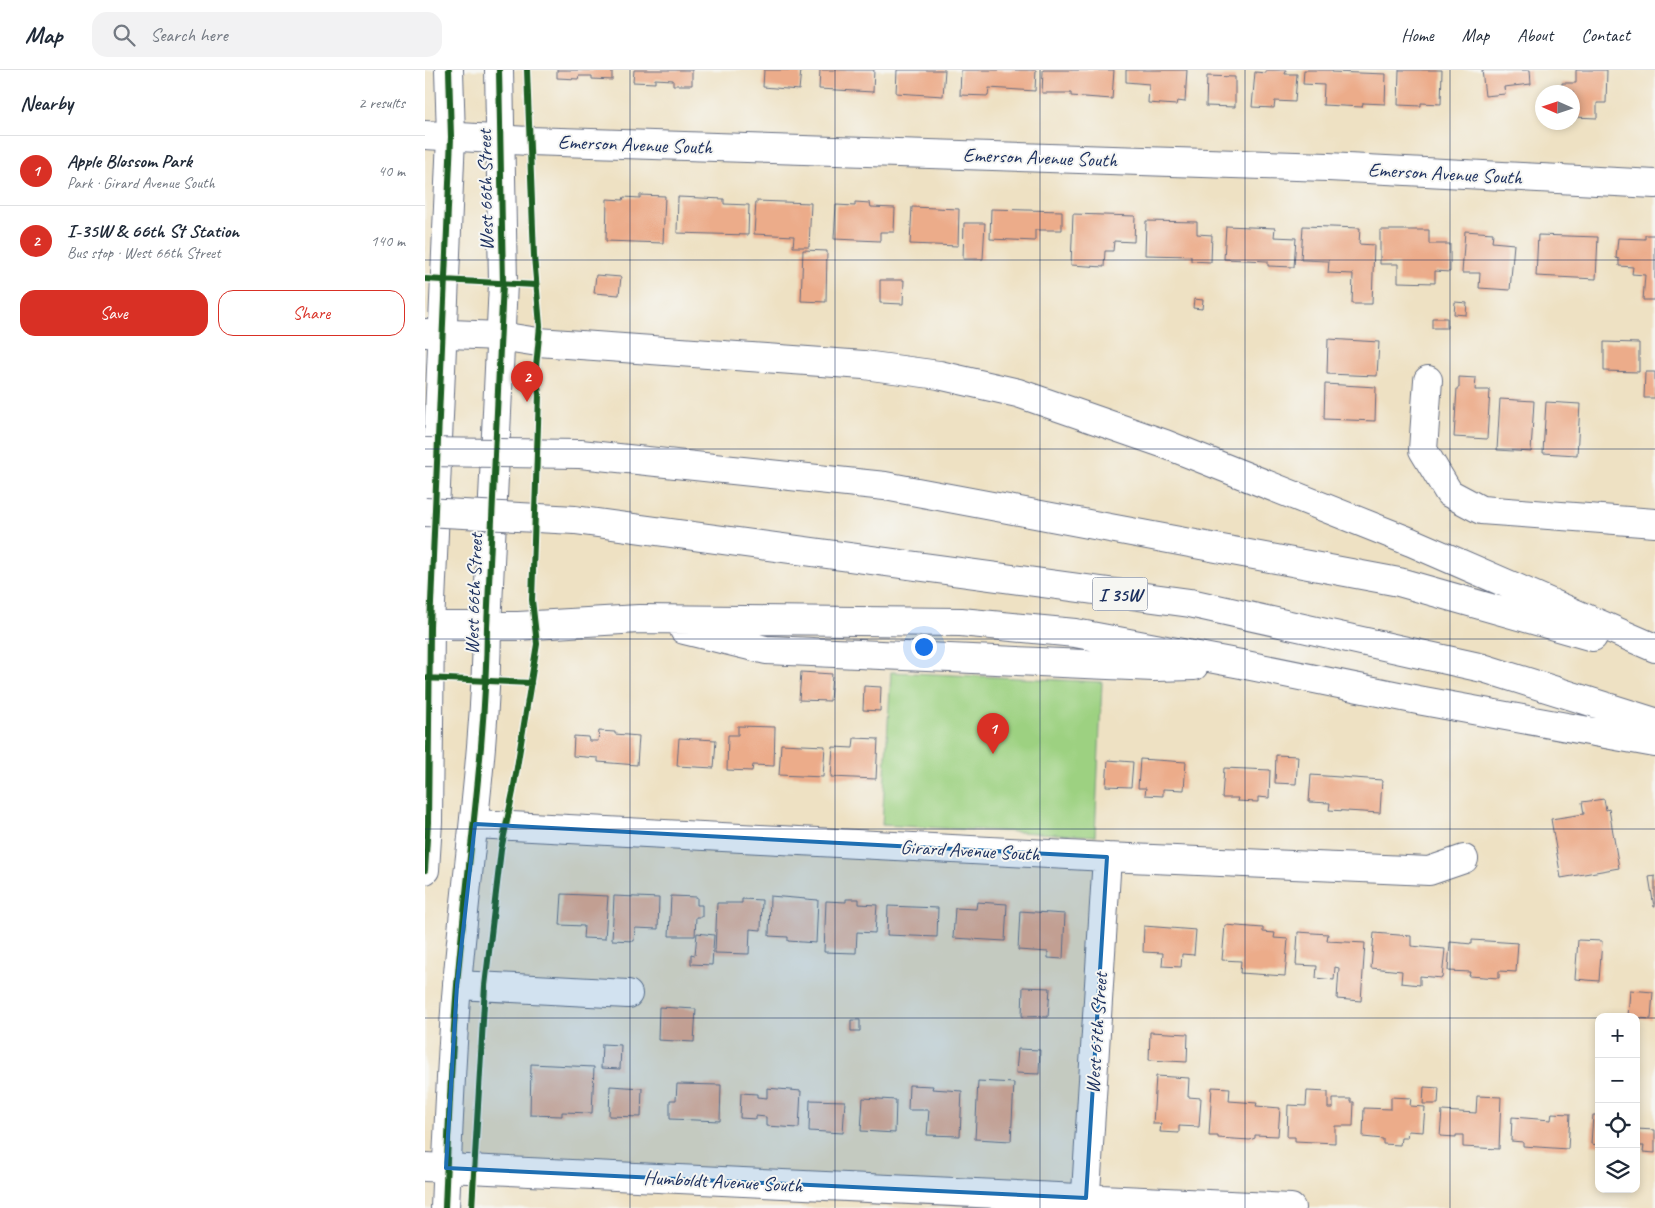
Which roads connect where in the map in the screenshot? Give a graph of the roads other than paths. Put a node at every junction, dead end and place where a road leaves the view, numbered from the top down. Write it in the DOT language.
graph roads {
  1 [pos="449,70"];
  2 [pos="499,70"];
  3 [pos="438,136"];
  4 [pos="500,139"];
  5 [pos="1655,184"];
  6 [pos="433,334"];
  7 [pos="500,336"];
  8 [pos="1429,380"];
  9 [pos="425,452"];
  10 [pos="425,512"];
  11 [pos="1655,523"];
  12 [pos="639,619"];
  13 [pos="427,626"];
  14 [pos="487,627"];
  15 [pos="1655,648"];
  16 [pos="1655,655"];
  17 [pos="1241,664"];
  18 [pos="1655,722"];
  19 [pos="1655,743"];
  20 [pos="427,822"];
  21 [pos="475,824"];
  22 [pos="1107,857"];
  23 [pos="1464,859"];
  24 [pos="425,870"];
  25 [pos="457,985"];
  26 [pos="627,994"];
  27 [pos="436,1168"];
  28 [pos="1085,1203"];
  29 [pos="445,1208"];
  30 [pos="1291,1208"];
  1 -- 3 [label="main road, West 66th Street"];
  2 -- 4 [label="main road, West 66th Street"];
  3 -- 4 [label="main road, Emerson Avenue South"];
  3 -- 6 [label="main road, West 66th Street"];
  4 -- 5 [label="main road, Emerson Avenue South"];
  4 -- 7 [label="main road, West 66th Street"];
  6 -- 7 [label="main road"];
  6 -- 13 [label="main road, West 66th Street"];
  7 -- 14 [label="main road, West 66th Street"];
  7 -- 15 [label="main road"];
  8 -- 11 [label="main road"];
  9 -- 16 [label="main road, bridge"];
  10 -- 18 [label="main road, I 35W, bridge"];
  12 -- 14 [label="main road"];
  12 -- 17 [label="main road"];
  12 -- 17 [label="main road"];
  13 -- 14 [label="main road"];
  13 -- 20 [label="main road, West 66th Street"];
  14 -- 21 [label="main road, West 66th Street"];
  17 -- 19 [label="main road"];
  20 -- 24 [label="main road, West 66th Street"];
  21 -- 22 [label="main road, Girard Avenue South"];
  21 -- 25 [label="main road, West 66th Street"];
  22 -- 23 [label="main road, Girard Avenue South"];
  22 -- 28 [label="main road, West 67th Street"];
  25 -- 26 [label="main road"];
  25 -- 27 [label="main road, West 66th Street"];
  27 -- 28 [label="main road, Humboldt Avenue South"];
  27 -- 29 [label="main road, West 66th Street"];
  28 -- 30 [label="main road, Humboldt Avenue South"];
}
